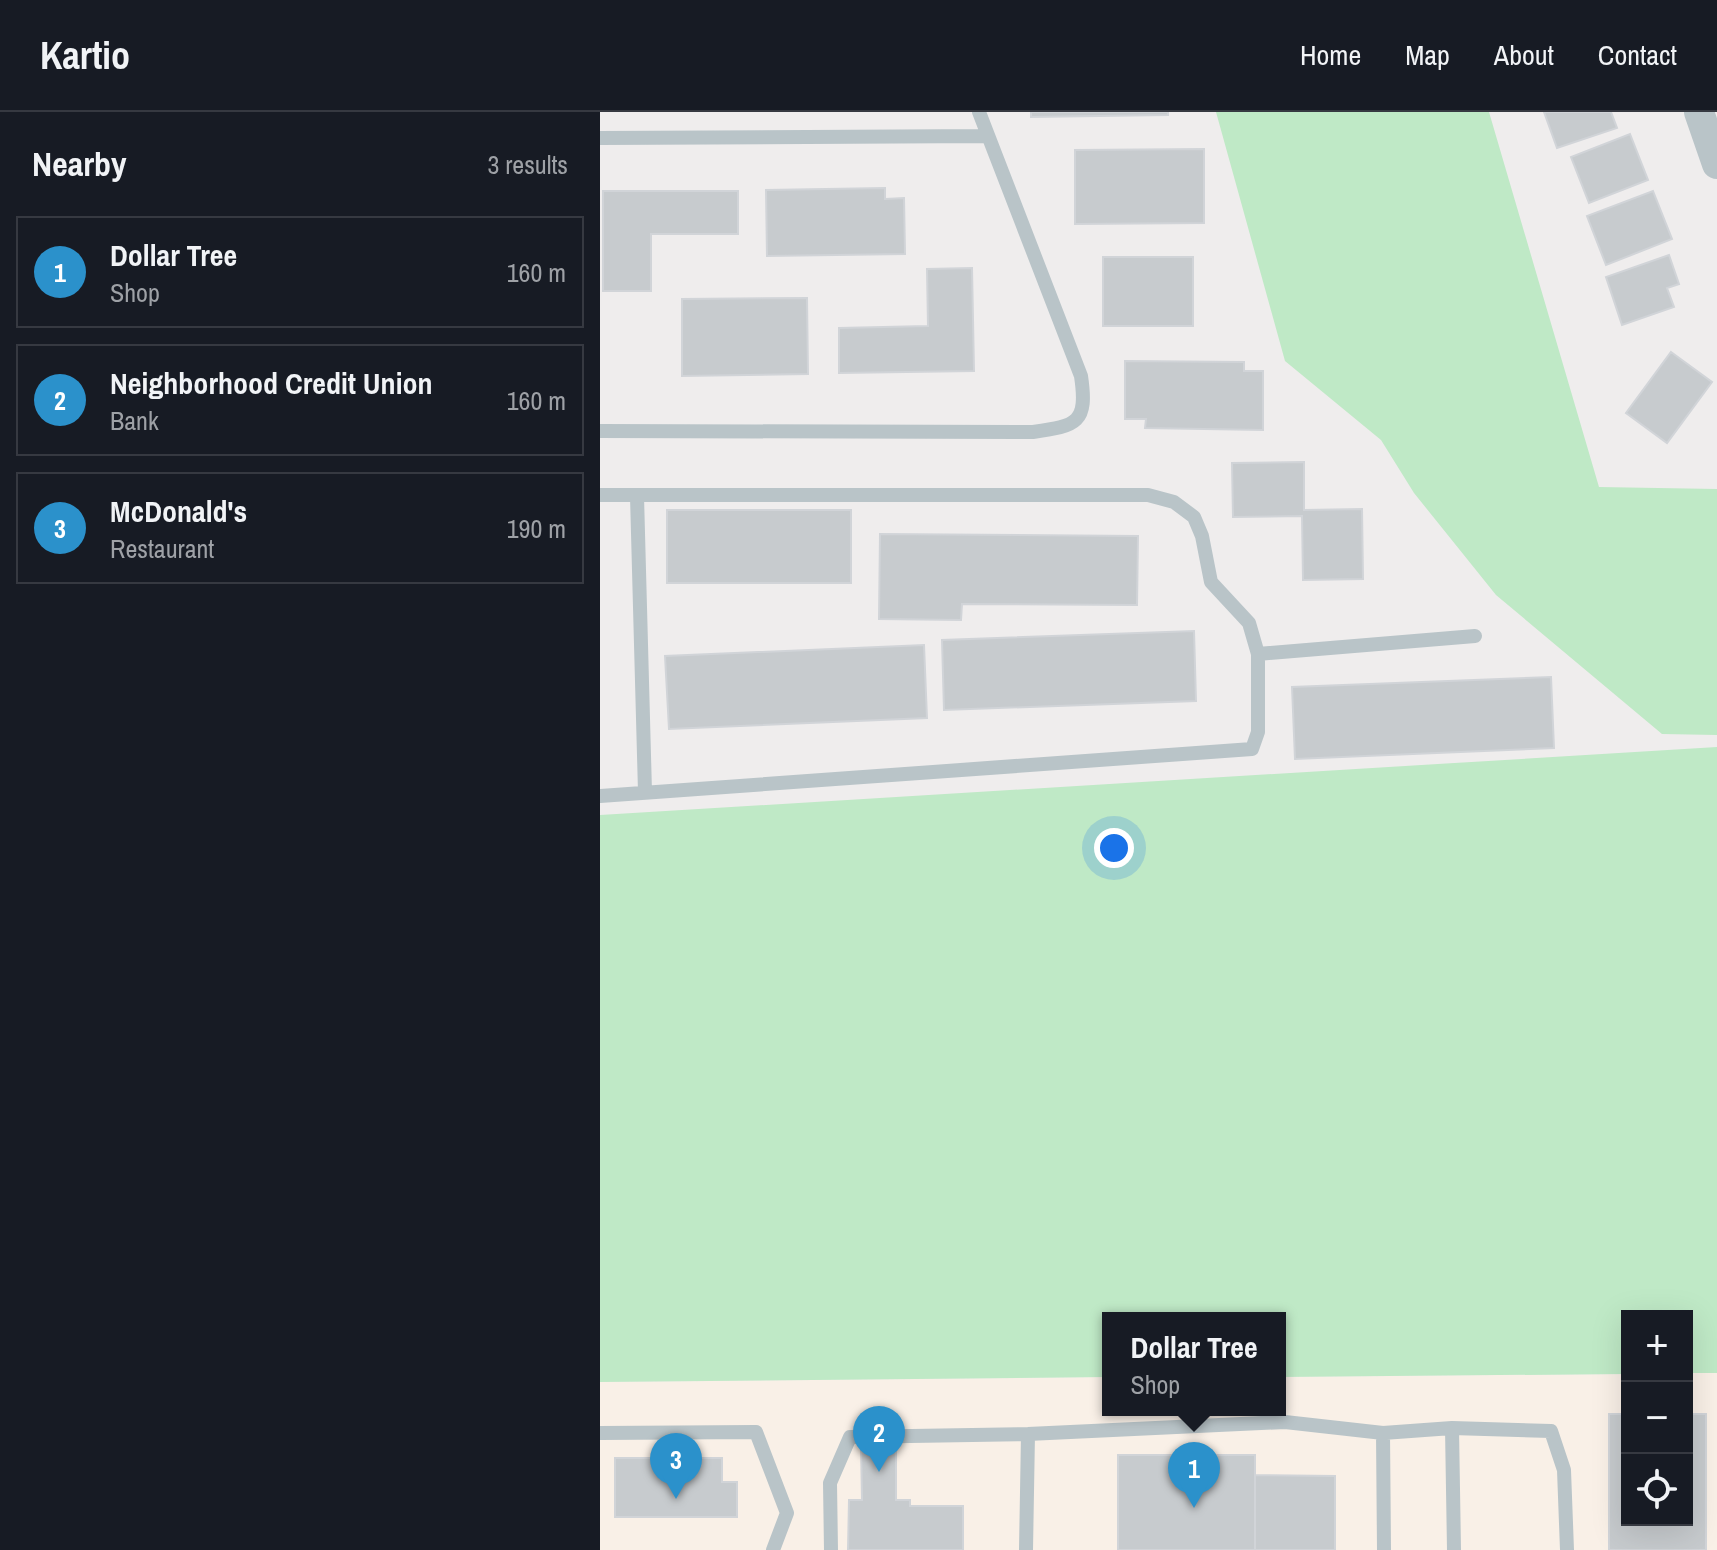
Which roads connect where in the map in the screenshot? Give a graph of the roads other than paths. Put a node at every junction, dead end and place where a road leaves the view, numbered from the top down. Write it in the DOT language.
graph roads {
  1 [pos="979,112"];
  2 [pos="1699,112"];
  3 [pos="987,136"];
  4 [pos="600,138"];
  5 [pos="1717,164"];
  6 [pos="600,431"];
  7 [pos="600,495"];
  8 [pos="637,496"];
  9 [pos="1475,636"];
  10 [pos="1258,654"];
  11 [pos="645,792"];
  12 [pos="600,796"];
  13 [pos="1452,1428"];
  14 [pos="600,1433"];
  15 [pos="1383,1433"];
  16 [pos="1028,1434"];
  17 [pos="773,1550"];
  18 [pos="831,1550"];
  19 [pos="1026,1550"];
  20 [pos="1384,1550"];
  21 [pos="1454,1550"];
  22 [pos="1567,1550"];
  1 -- 3 [label="lane"];
  2 -- 5 [label="street"];
  3 -- 4 [label="lane"];
  3 -- 6 [label="lane"];
  7 -- 8 [label="lane"];
  8 -- 10 [label="lane"];
  8 -- 11 [label="lane"];
  9 -- 10 [label="lane"];
  10 -- 11 [label="lane"];
  11 -- 12 [label="lane"];
  13 -- 15 [label="lane"];
  13 -- 21 [label="lane"];
  13 -- 22 [label="lane"];
  14 -- 17 [label="lane"];
  15 -- 16 [label="lane"];
  15 -- 20 [label="lane"];
  16 -- 18 [label="lane"];
  16 -- 19 [label="lane"];
}
